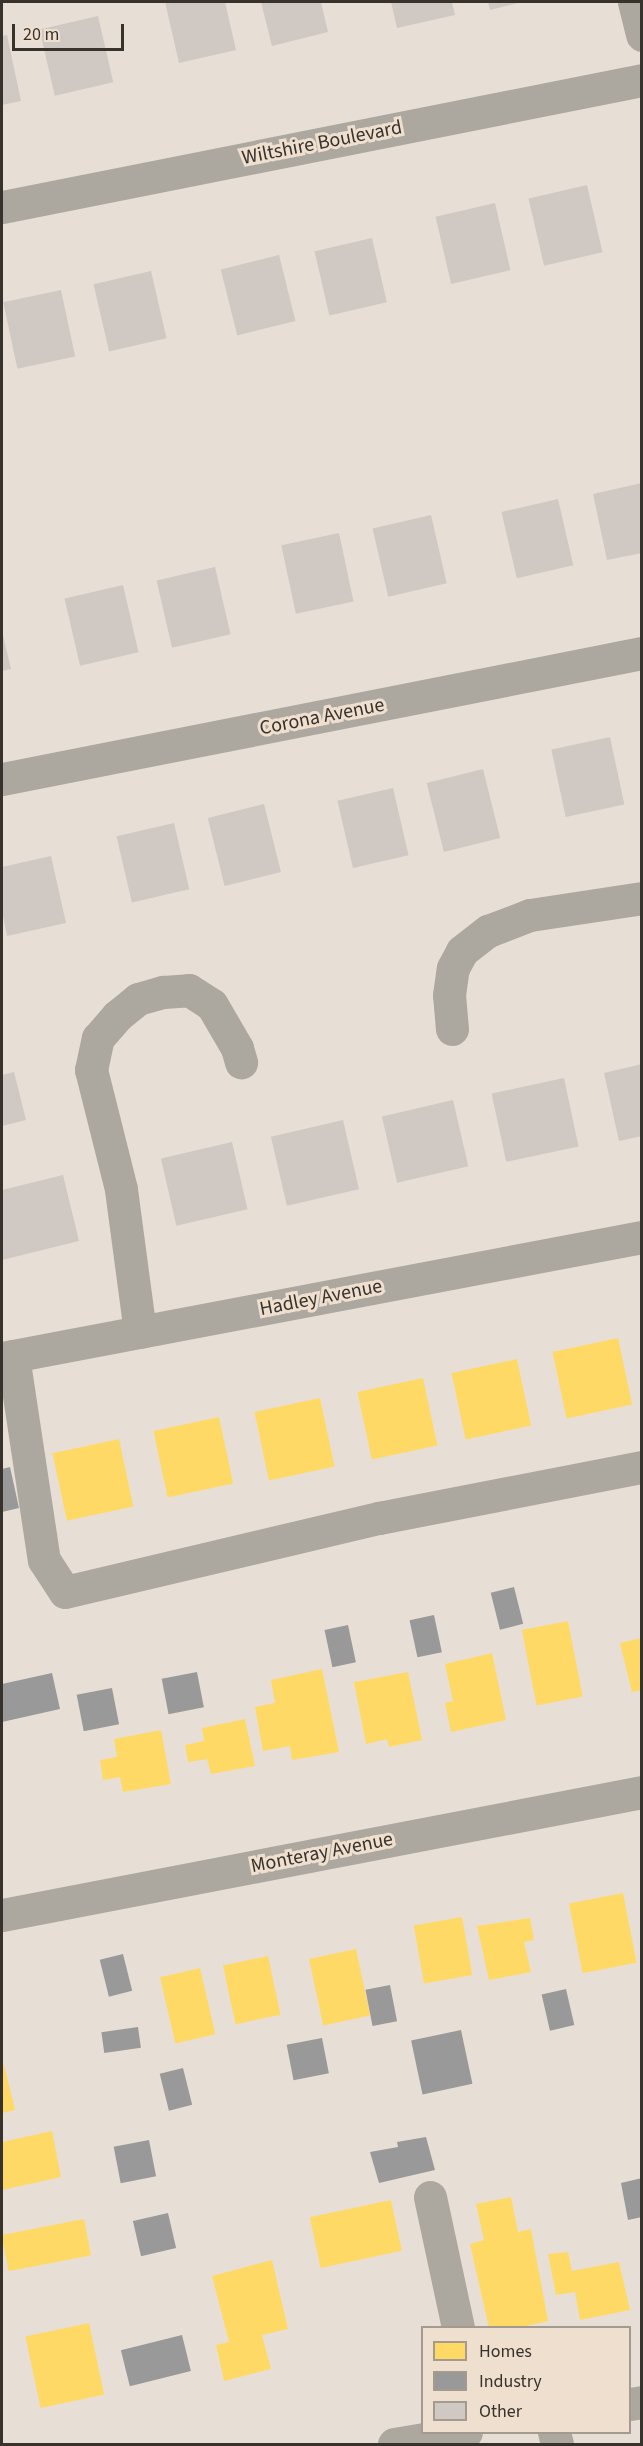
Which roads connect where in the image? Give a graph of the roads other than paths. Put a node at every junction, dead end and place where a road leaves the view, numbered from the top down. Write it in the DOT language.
graph roads {
  1 [pos="634,2"];
  2 [pos="642,35"];
  3 [pos="642,80"];
  4 [pos="2,207"];
  5 [pos="642,653"];
  6 [pos="2,779"];
  7 [pos="642,898"];
  8 [pos="452,1029"];
  9 [pos="241,1062"];
  10 [pos="642,1237"];
  11 [pos="140,1332"];
  12 [pos="7,1357"];
  13 [pos="642,1467"];
  14 [pos="642,1792"];
  15 [pos="2,1915"];
  16 [pos="430,2197"];
  17 [pos="458,2326"];
  18 [pos="460,2434"];
  19 [pos="394,2445"];
  1 -- 2 [label="street"];
  3 -- 4 [label="street, Wiltshire Boulevard"];
  5 -- 6 [label="street, Corona Avenue"];
  7 -- 8 [label="street"];
  9 -- 11 [label="street"];
  10 -- 11 [label="street, Hadley Avenue"];
  11 -- 12 [label="street, Hadley Avenue"];
  12 -- 13 [label="street"];
  14 -- 15 [label="street, Monteray Avenue"];
  16 -- 17 [label="street"];
  18 -- 19 [label="street"];
}
